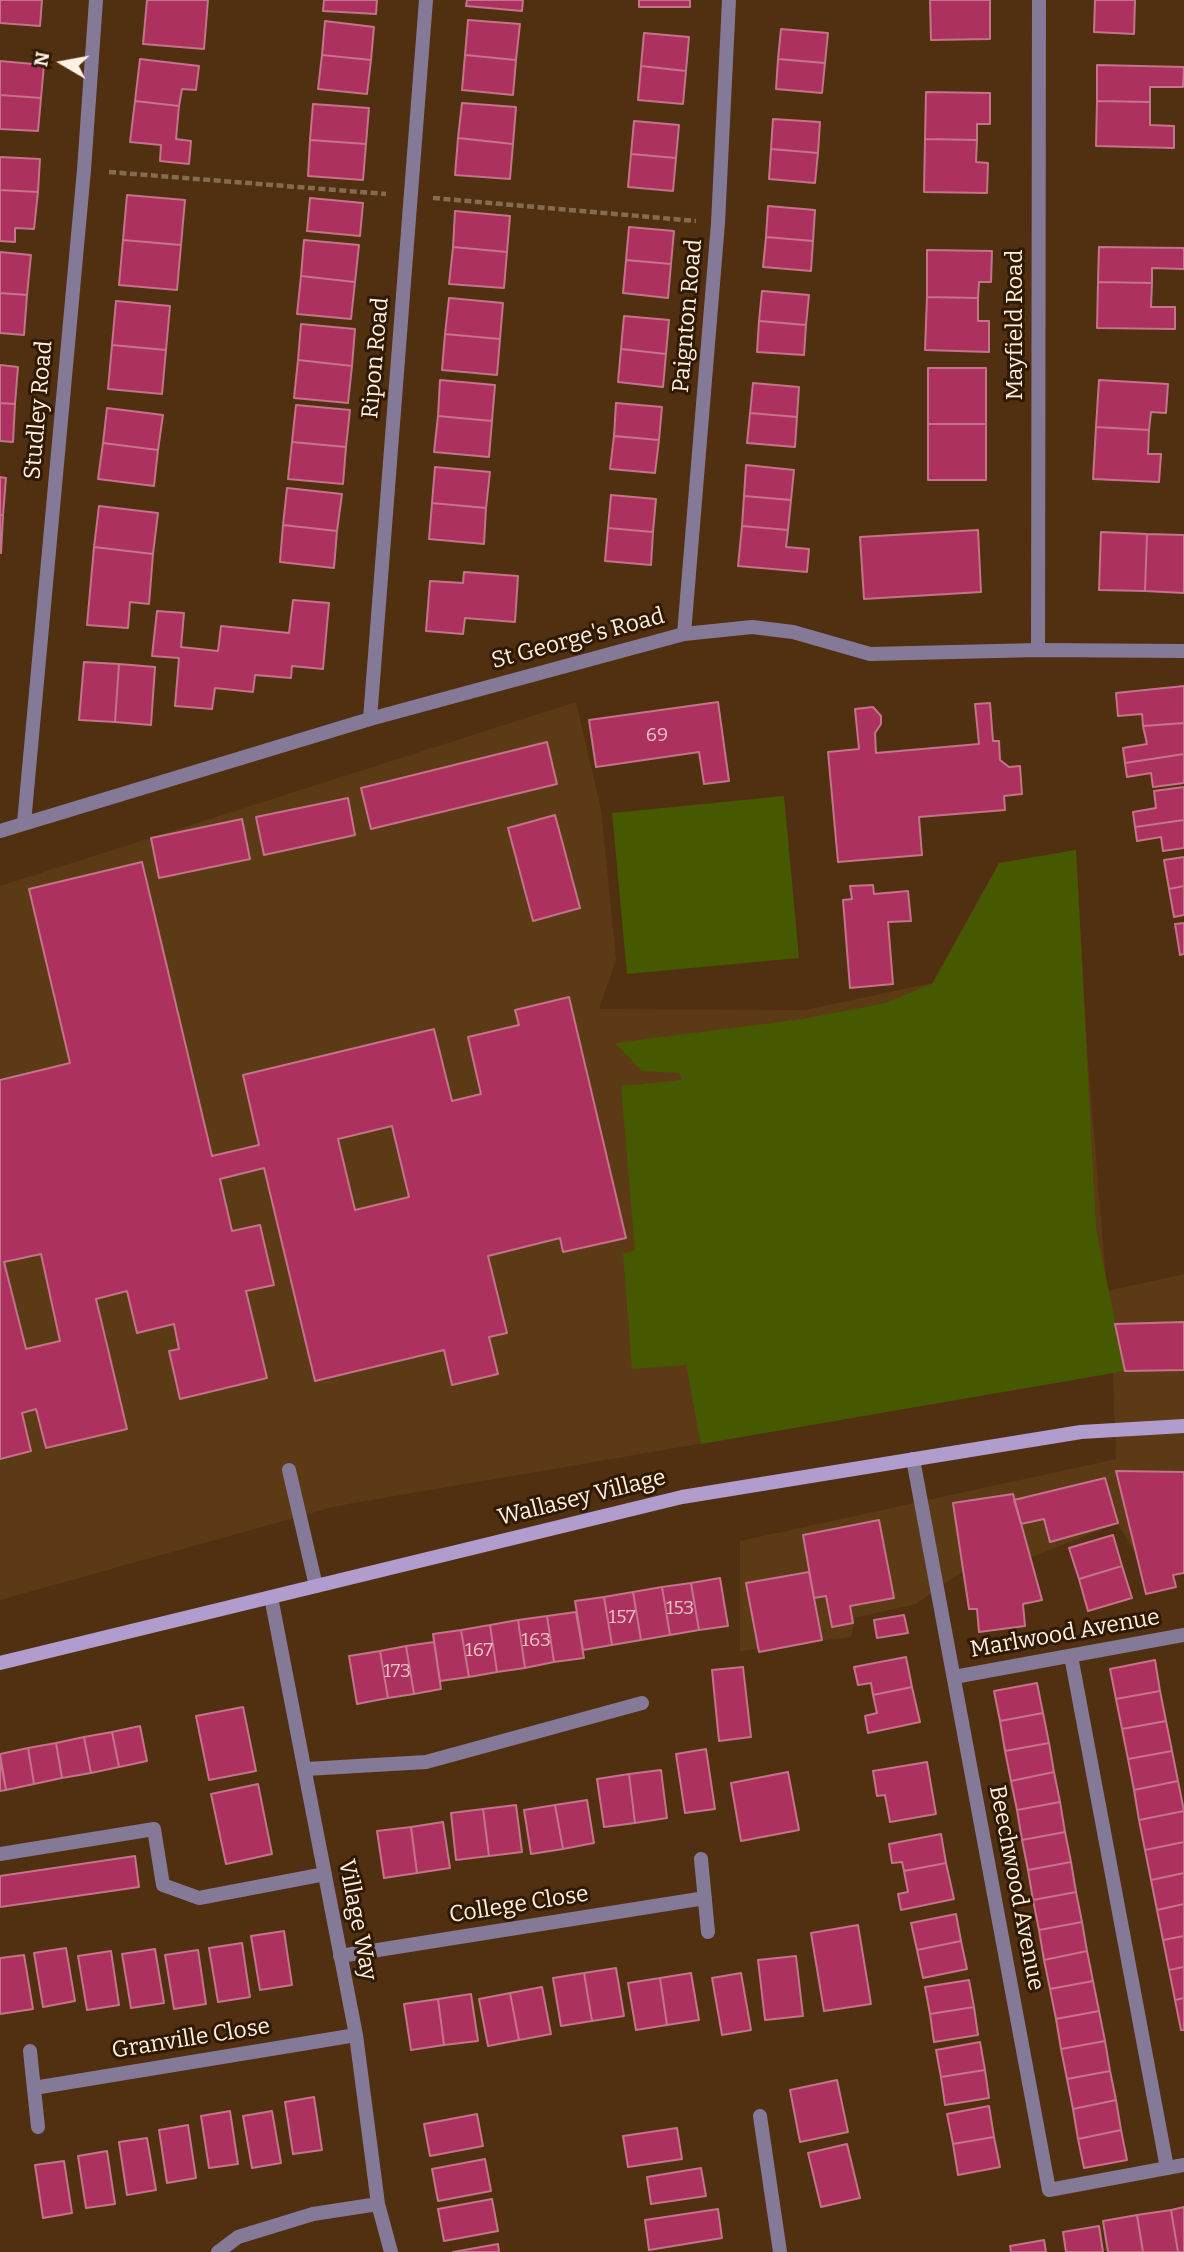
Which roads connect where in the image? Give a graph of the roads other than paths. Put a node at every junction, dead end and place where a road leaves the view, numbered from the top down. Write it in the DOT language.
graph roads {
  1 [pos="96,0"];
  2 [pos="426,0"];
  3 [pos="729,0"];
  4 [pos="1039,0"];
  5 [pos="684,634"];
  6 [pos="1038,650"];
  7 [pos="1184,651"];
  8 [pos="370,719"];
  9 [pos="24,823"];
  10 [pos="0,831"];
  11 [pos="1184,1426"];
  12 [pos="913,1459"];
  13 [pos="289,1470"];
  14 [pos="316,1586"];
  15 [pos="271,1597"];
  16 [pos="1184,1635"];
  17 [pos="1071,1656"];
  18 [pos="0,1663"];
  19 [pos="954,1677"];
  20 [pos="642,1703"];
  21 [pos="306,1769"];
  22 [pos="0,1854"];
  23 [pos="701,1859"];
  24 [pos="325,1874"];
  25 [pos="705,1898"];
  26 [pos="708,1933"];
  27 [pos="340,1956"];
  28 [pos="356,2035"];
  29 [pos="30,2050"];
  30 [pos="34,2088"];
  31 [pos="760,2116"];
  32 [pos="38,2127"];
  33 [pos="1184,2165"];
  34 [pos="1167,2168"];
  35 [pos="377,2204"];
  36 [pos="218,2252"];
  37 [pos="391,2252"];
  38 [pos="780,2252"];
  1 -- 9 [label="street, Studley Road"];
  2 -- 8 [label="street, Ripon Road"];
  3 -- 5 [label="street, Paignton Road"];
  4 -- 6 [label="street, Mayfield Road"];
  5 -- 6 [label="street, St George's Road"];
  5 -- 8 [label="street, St George's Road"];
  6 -- 7 [label="street, St George's Road"];
  8 -- 9 [label="street, St George's Road"];
  9 -- 10 [label="street, St George's Road"];
  11 -- 12 [label="main road, Wallasey Village"];
  12 -- 14 [label="main road, Wallasey Village"];
  12 -- 19 [label="street, Beechwood Avenue"];
  13 -- 14 [label="street"];
  14 -- 15 [label="main road, Wallasey Village"];
  15 -- 18 [label="main road, Wallasey Village"];
  15 -- 21 [label="street, Village Way"];
  16 -- 17 [label="street, Marlwood Avenue"];
  17 -- 19 [label="street, Marlwood Avenue"];
  17 -- 34 [label="street"];
  19 -- 34 [label="street, Beechwood Avenue"];
  20 -- 21 [label="street"];
  21 -- 24 [label="street, Village Way"];
  22 -- 24 [label="street"];
  23 -- 25 [label="street"];
  24 -- 27 [label="street, Village Way"];
  25 -- 26 [label="street"];
  25 -- 27 [label="street, College Close"];
  27 -- 28 [label="street, Village Way"];
  28 -- 30 [label="street, Granville Close"];
  28 -- 35 [label="street, Village Way"];
  29 -- 30 [label="street"];
  30 -- 32 [label="street"];
  31 -- 38 [label="street"];
  33 -- 34 [label="street, Beechwood Avenue"];
  35 -- 36 [label="street"];
  35 -- 37 [label="street, Village Way"];
}
